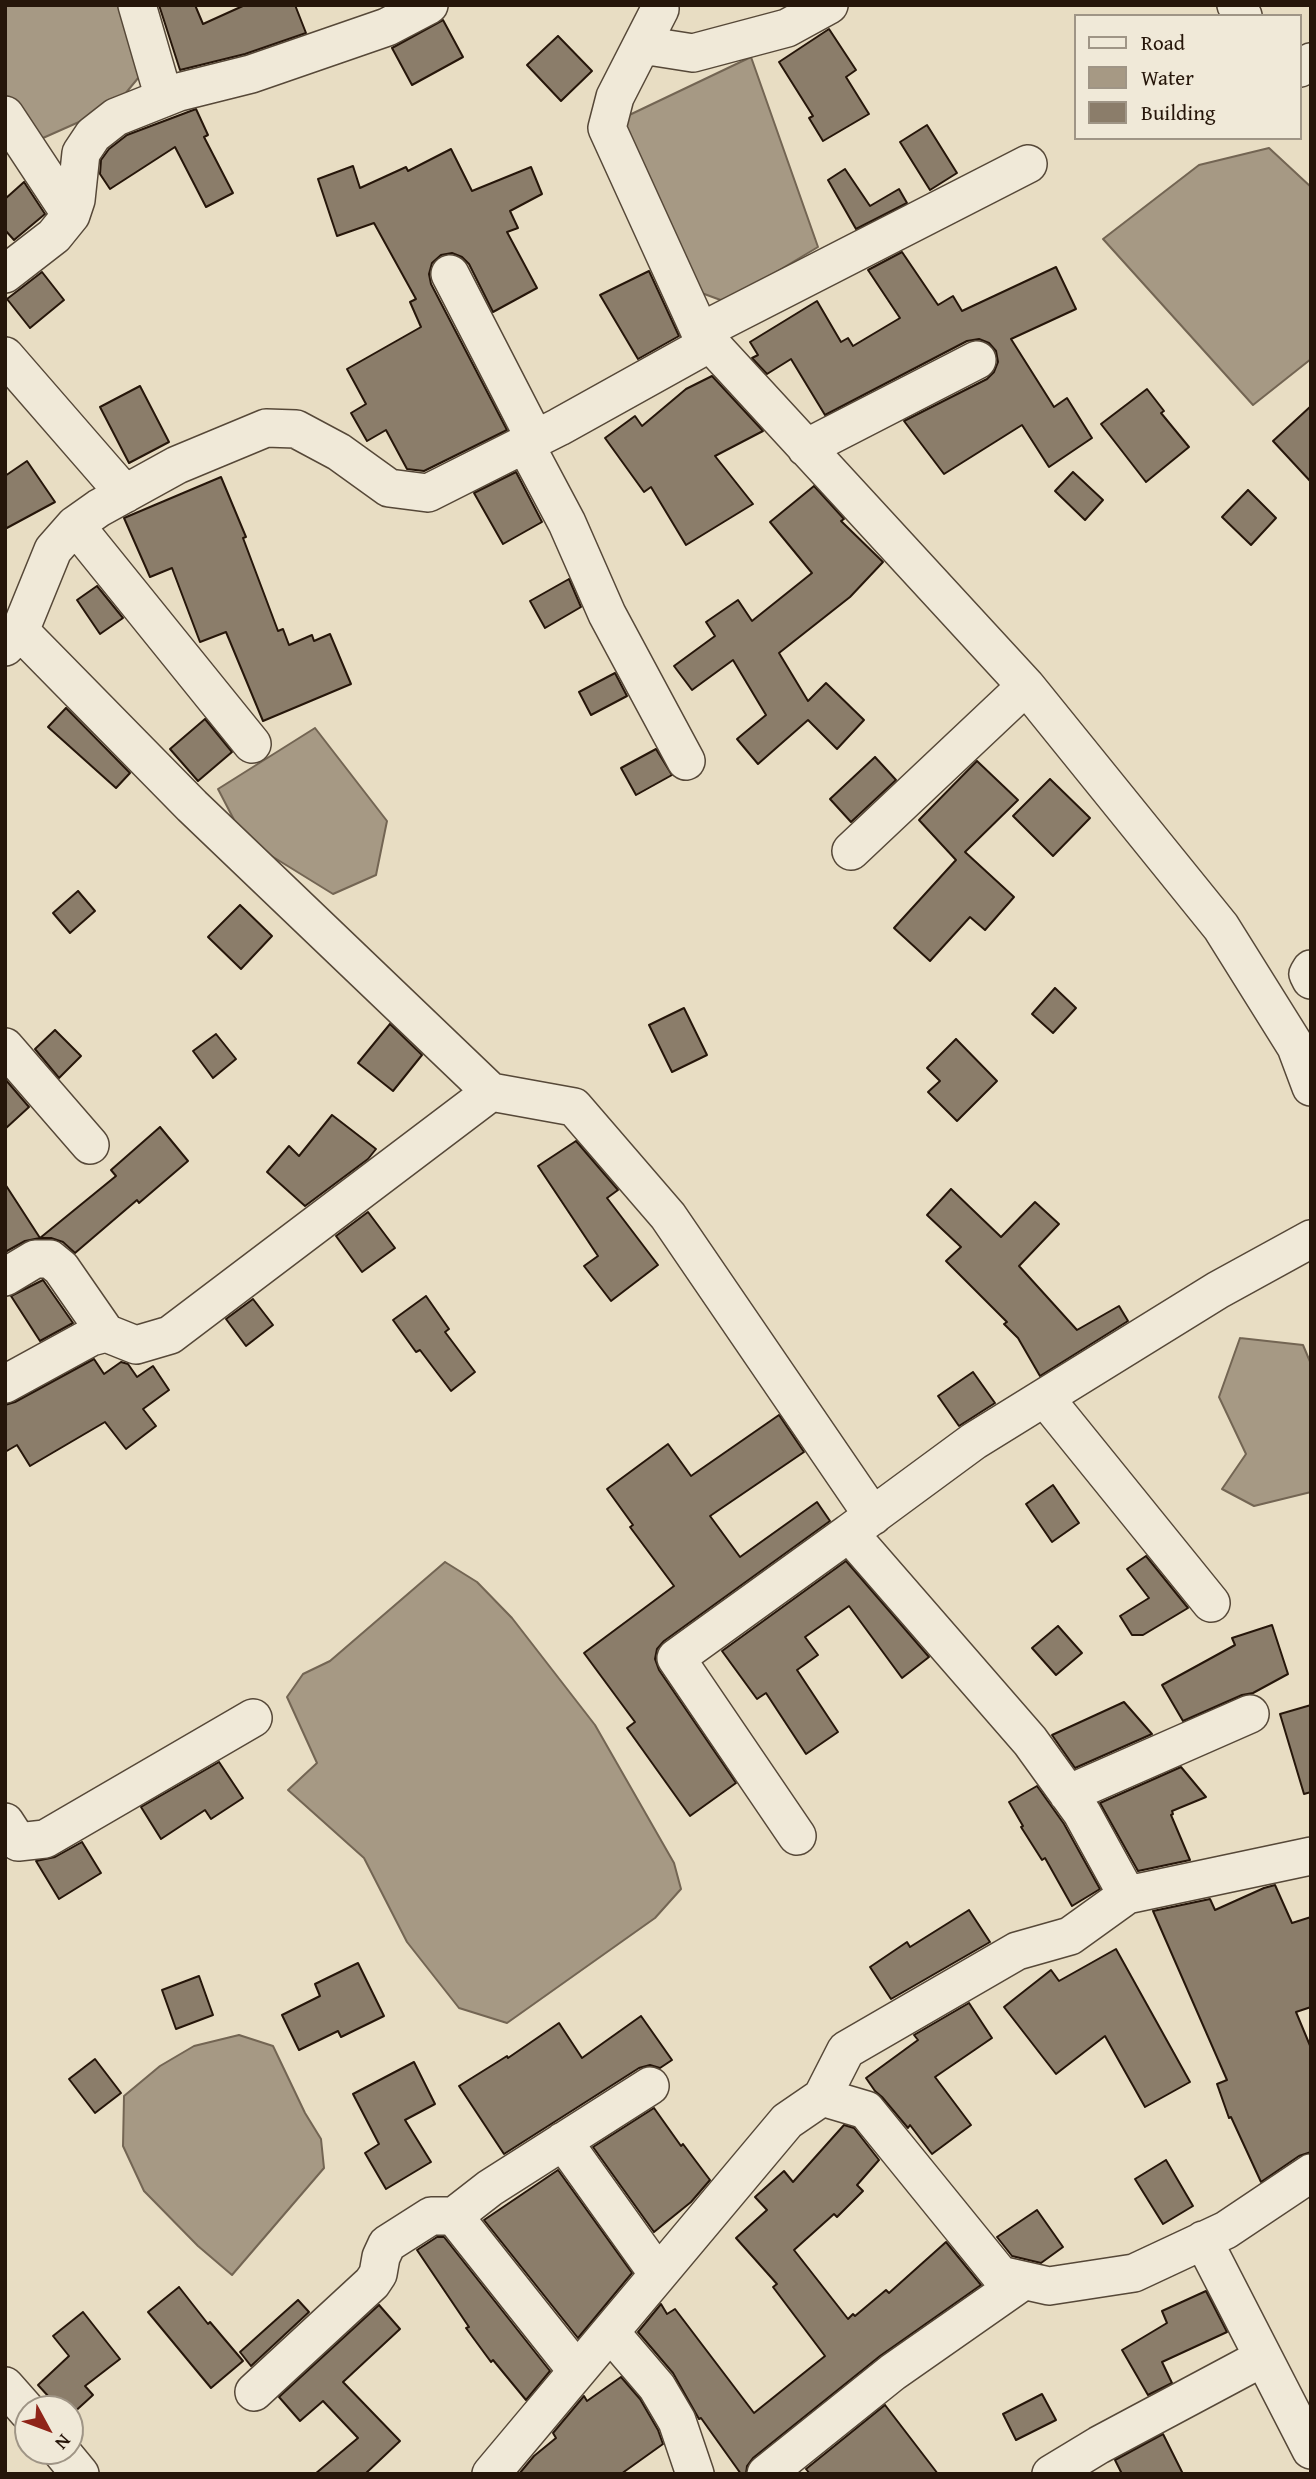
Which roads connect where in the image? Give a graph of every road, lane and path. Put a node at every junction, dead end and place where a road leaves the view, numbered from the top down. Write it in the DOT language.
graph roads {
  1 [pos="137,5"];
  2 [pos="429,5"];
  3 [pos="659,5"];
  4 [pos="829,5"];
  5 [pos="642,45"];
  6 [pos="164,98"];
  7 [pos="5,115"];
  8 [pos="1028,164"];
  9 [pos="71,215"];
  10 [pos="5,274"];
  11 [pos="450,274"];
  12 [pos="705,337"];
  13 [pos="5,356"];
  14 [pos="977,360"];
  15 [pos="530,442"];
  16 [pos="806,447"];
  17 [pos="125,494"];
  18 [pos="75,525"];
  19 [pos="13,639"];
  20 [pos="1026,686"];
  21 [pos="252,744"];
  22 [pos="686,761"];
  23 [pos="851,851"];
  24 [pos="1311,969"];
  25 [pos="1311,980"];
  26 [pos="5,1047"];
  27 [pos="1311,1087"];
  28 [pos="491,1092"];
  29 [pos="89,1145"];
  30 [pos="1311,1239"];
  31 [pos="5,1277"];
  32 [pos="106,1332"];
  33 [pos="5,1384"];
  34 [pos="1045,1398"];
  35 [pos="861,1524"];
  36 [pos="1211,1603"];
  37 [pos="1250,1714"];
  38 [pos="253,1718"];
  39 [pos="1068,1794"];
  40 [pos="5,1822"];
  41 [pos="797,1836"];
  42 [pos="1311,1856"];
  43 [pos="1127,1895"];
  44 [pos="650,2086"];
  45 [pos="821,2097"];
  46 [pos="563,2141"];
  47 [pos="1311,2173"];
  48 [pos="454,2216"];
  49 [pos="1203,2240"];
  50 [pos="658,2274"];
  51 [pos="1023,2281"];
  52 [pos="610,2332"];
  53 [pos="1262,2358"];
  54 [pos="577,2371"];
  55 [pos="254,2392"];
  56 [pos="1311,2451"];
  57 [pos="491,2474"];
  58 [pos="695,2474"];
  59 [pos="766,2474"];
  60 [pos="1051,2474"];
  1 -- 6 [label="street"];
  2 -- 6 [label="street"];
  3 -- 5 [label="street"];
  4 -- 5 [label="street"];
  5 -- 12 [label="street"];
  6 -- 9 [label="street"];
  7 -- 9 [label="street"];
  8 -- 12 [label="street"];
  9 -- 10 [label="street"];
  11 -- 15 [label="street"];
  12 -- 15 [label="street"];
  12 -- 16 [label="street"];
  13 -- 17 [label="street"];
  14 -- 16 [label="street"];
  15 -- 17 [label="street"];
  15 -- 22 [label="street"];
  16 -- 20 [label="street"];
  17 -- 18 [label="street"];
  18 -- 19 [label="street"];
  18 -- 21 [label="street"];
  19 -- 28 [label="street"];
  20 -- 23 [label="street"];
  20 -- 27 [label="street"];
  24 -- 25 [label="street"];
  26 -- 29 [label="street"];
  28 -- 32 [label="street"];
  28 -- 35 [label="street"];
  30 -- 34 [label="street"];
  31 -- 32 [label="street"];
  32 -- 33 [label="street"];
  34 -- 35 [label="street"];
  34 -- 36 [label="street"];
  35 -- 39 [label="street"];
  35 -- 41 [label="street"];
  37 -- 39 [label="street"];
  38 -- 40 [label="street"];
  39 -- 43 [label="street"];
  42 -- 43 [label="street"];
  43 -- 45 [label="street"];
  44 -- 46 [label="street"];
  45 -- 50 [label="street"];
  45 -- 51 [label="street"];
  46 -- 48 [label="street"];
  46 -- 50 [label="street"];
  47 -- 49 [label="street"];
  48 -- 54 [label="street"];
  48 -- 55 [label="street"];
  49 -- 51 [label="street"];
  49 -- 53 [label="street"];
  50 -- 52 [label="street"];
  51 -- 59 [label="street"];
  52 -- 54 [label="street"];
  52 -- 58 [label="street"];
  53 -- 56 [label="street"];
  53 -- 60 [label="street"];
  54 -- 57 [label="street"];
}
